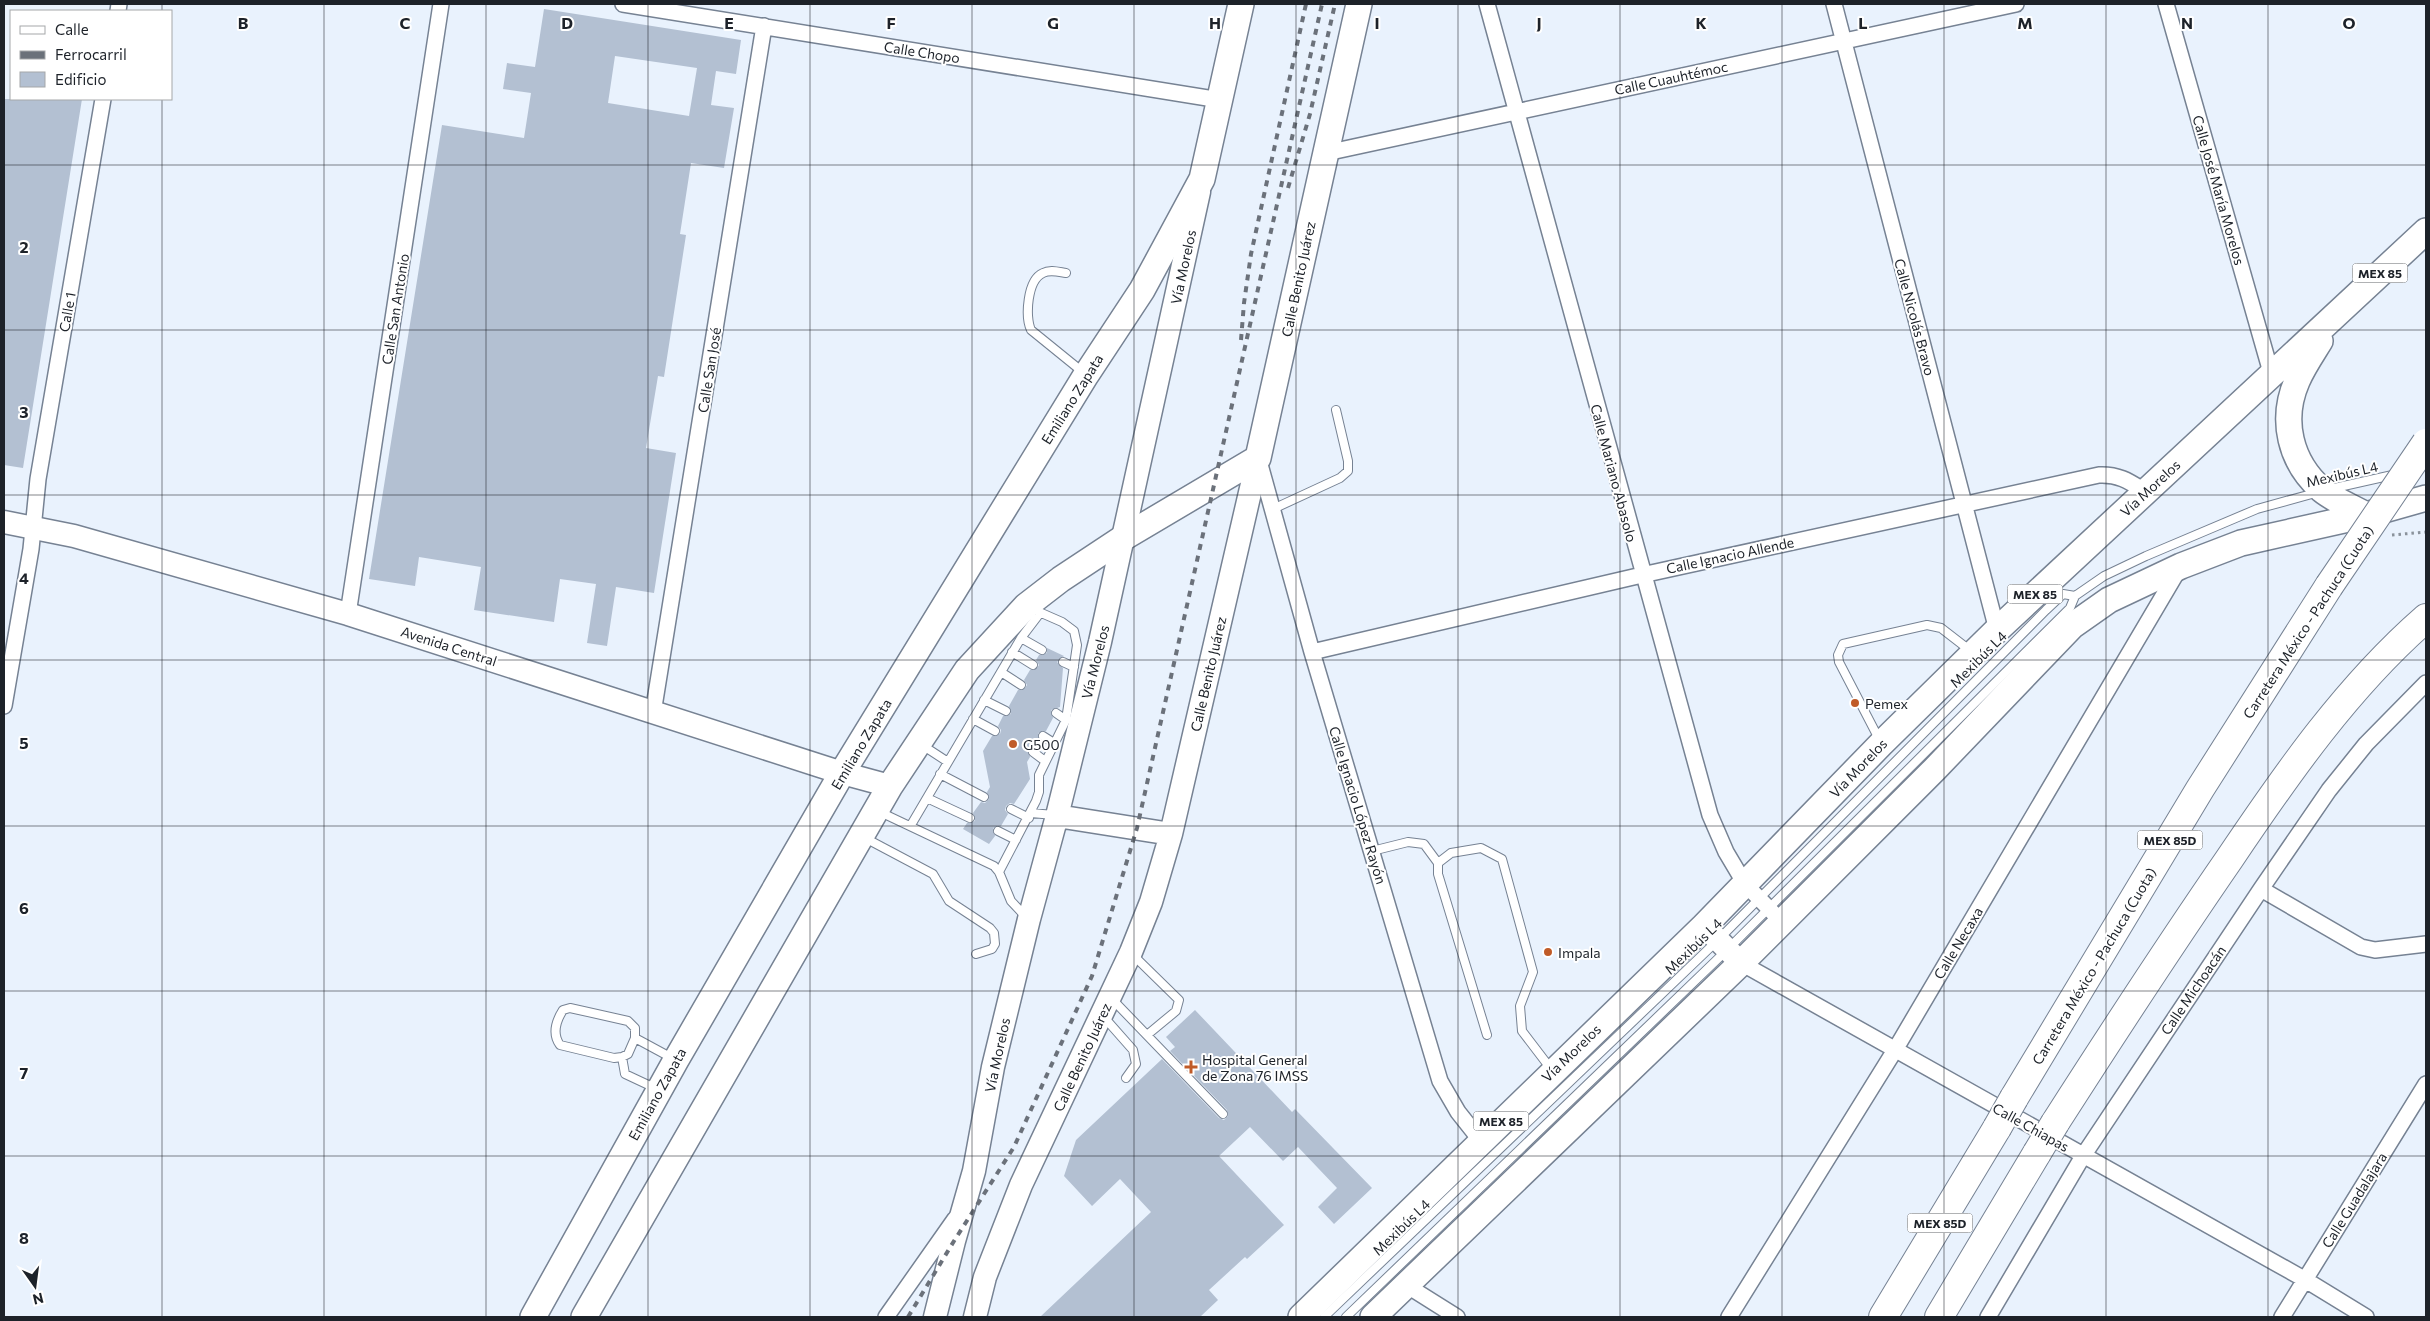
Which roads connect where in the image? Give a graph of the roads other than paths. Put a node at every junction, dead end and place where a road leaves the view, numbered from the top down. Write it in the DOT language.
graph roads {
  1 [pos="441,4"];
  2 [pos="623,4"];
  3 [pos="1241,4"];
  4 [pos="1359,4"];
  5 [pos="1487,4"];
  6 [pos="1834,4"];
  7 [pos="2016,4"];
  8 [pos="2166,4"];
  9 [pos="764,26"];
  10 [pos="1843,40"];
  11 [pos="103,100"];
  12 [pos="1220,100"];
  13 [pos="1516,112"];
  14 [pos="1326,153"];
  15 [pos="1202,179"];
  16 [pos="2426,231"];
  17 [pos="1066,273"];
  18 [pos="2335,315"];
  19 [pos="1086,374"];
  20 [pos="2272,376"];
  21 [pos="1336,410"];
  22 [pos="2426,443"];
  23 [pos="1258,458"];
  24 [pos="2419,469"];
  25 [pos="2323,490"];
  26 [pos="2146,492"];
  27 [pos="2426,498"];
  28 [pos="1964,504"];
  29 [pos="1273,509"];
  30 [pos="2366,515"];
  31 [pos="4,522"];
  32 [pos="33,526"];
  33 [pos="1123,538"];
  34 [pos="2181,566"];
  35 [pos="1642,575"];
  36 [pos="2075,596"];
  37 [pos="1033,609"];
  38 [pos="348,614"];
  39 [pos="2426,618"];
  40 [pos="1997,630"];
  41 [pos="1021,638"];
  42 [pos="1042,650"];
  43 [pos="1012,652"];
  44 [pos="1312,652"];
  45 [pos="1974,653"];
  46 [pos="1063,662"];
  47 [pos="1033,664"];
  48 [pos="1082,665"];
  49 [pos="1001,672"];
  50 [pos="2426,683"];
  51 [pos="1021,685"];
  52 [pos="1061,685"];
  53 [pos="1070,686"];
  54 [pos="984,700"];
  55 [pos="4,706"];
  56 [pos="1006,712"];
  57 [pos="653,713"];
  58 [pos="1056,714"];
  59 [pos="973,719"];
  60 [pos="1066,720"];
  61 [pos="995,731"];
  62 [pos="1043,736"];
  63 [pos="918,742"];
  64 [pos="1054,742"];
  65 [pos="1882,743"];
  66 [pos="1033,752"];
  67 [pos="948,762"];
  68 [pos="1045,762"];
  69 [pos="842,773"];
  70 [pos="940,774"];
  71 [pos="890,786"];
  72 [pos="984,797"];
  73 [pos="927,798"];
  74 [pos="1011,809"];
  75 [pos="876,810"];
  76 [pos="1030,815"];
  77 [pos="1058,816"];
  78 [pos="970,818"];
  79 [pos="911,826"];
  80 [pos="998,831"];
  81 [pos="1171,834"];
  82 [pos="861,836"];
  83 [pos="1016,840"];
  84 [pos="1372,852"];
  85 [pos="1438,864"];
  86 [pos="999,872"];
  87 [pos="2261,889"];
  88 [pos="1764,903"];
  89 [pos="1029,919"];
  90 [pos="2426,944"];
  91 [pos="1722,945"];
  92 [pos="1131,952"];
  93 [pos="976,954"];
  94 [pos="1106,1006"];
  95 [pos="1147,1035"];
  96 [pos="1488,1035"];
  97 [pos="635,1038"];
  98 [pos="1894,1050"];
  99 [pos="622,1058"];
  100 [pos="676,1060"];
  101 [pos="1552,1071"];
  102 [pos="1126,1078"];
  103 [pos="2426,1084"];
  104 [pos="659,1090"];
  105 [pos="1222,1114"];
  106 [pos="1481,1141"];
  107 [pos="2083,1156"];
  108 [pos="963,1207"];
  109 [pos="2304,1279"];
  110 [pos="1406,1285"];
  111 [pos="533,1317"];
  112 [pos="584,1317"];
  113 [pos="886,1317"];
  114 [pos="935,1317"];
  115 [pos="974,1317"];
  116 [pos="1301,1317"];
  117 [pos="1324,1317"];
  118 [pos="1346,1317"];
  119 [pos="1373,1317"];
  120 [pos="1457,1317"];
  121 [pos="1729,1317"];
  122 [pos="1883,1317"];
  123 [pos="1939,1317"];
  124 [pos="1988,1317"];
  125 [pos="2282,1317"];
  126 [pos="2366,1317"];
  1 -- 38 [label="street, Calle San Antonio"];
  2 -- 9 [label="street, Calle Chopo"];
  3 -- 12 [label="main road, Vía Morelos"];
  4 -- 14 [label="main road, Calle Benito Juárez"];
  5 -- 13 [label="street, Calle Mariano Abasolo"];
  6 -- 10 [label="street, Calle Nicolás Bravo"];
  7 -- 10 [label="street, Calle Cuauhtémoc"];
  8 -- 20 [label="street, Calle José María Morelos"];
  9 -- 12 [label="street, Calle Chopo"];
  9 -- 57 [label="street, Calle San José"];
  10 -- 13 [label="street, Calle Cuauhtémoc"];
  10 -- 28 [label="street, Calle Nicolás Bravo"];
  11 -- 32 [label="street, Calle 1"];
  12 -- 15 [label="main road, Vía Morelos"];
  13 -- 14 [label="street, Calle Cuauhtémoc"];
  13 -- 35 [label="street, Calle Mariano Abasolo"];
  14 -- 23 [label="main road, Calle Benito Juárez"];
  15 -- 19 [label="main road, Emiliano Zapata"];
  15 -- 33 [label="main road, Vía Morelos"];
  16 -- 18 [label="main road, Vía Morelos / MEX 85"];
  17 -- 19 [label="lane"];
  18 -- 20 [label="main road, Vía Morelos / MEX 85"];
  18 -- 25 [label="main road"];
  19 -- 69 [label="main road, Emiliano Zapata"];
  20 -- 26 [label="main road, Vía Morelos / MEX 85"];
  21 -- 29 [label="lane"];
  22 -- 122 [label="highway, Carretera México - Pachuca (Cuota) / MEX 85D, bridge"];
  23 -- 29 [label="street, Calle Ignacio López Rayón"];
  23 -- 33 [label="main road"];
  23 -- 81 [label="main road, Calle Benito Juárez"];
  24 -- 25 [label="lane, Mexibús L4"];
  25 -- 30 [label="main road"];
  25 -- 36 [label="lane, Mexibús L4"];
  26 -- 28 [label="street, Calle Ignacio Allende"];
  26 -- 40 [label="main road, Vía Morelos / MEX 85"];
  27 -- 30 [label="main road, Vía Morelos / MEX 85"];
  28 -- 35 [label="street, Calle Ignacio Allende"];
  28 -- 40 [label="street, Calle Nicolás Bravo"];
  29 -- 44 [label="street, Calle Ignacio López Rayón"];
  30 -- 34 [label="main road, Vía Morelos / MEX 85"];
  31 -- 32 [label="main road, Avenida Central"];
  32 -- 38 [label="main road, Avenida Central"];
  32 -- 55 [label="street, Calle 1"];
  33 -- 37 [label="main road"];
  33 -- 48 [label="main road, Vía Morelos"];
  34 -- 88 [label="main road, Vía Morelos / MEX 85"];
  34 -- 98 [label="street, Calle Necaxa"];
  35 -- 44 [label="street, Calle Ignacio Allende"];
  35 -- 88 [label="street, Calle Mariano Abasolo"];
  36 -- 88 [label="lane, Mexibús L4"];
  36 -- 88 [label="lane, Mexibús L4"];
  37 -- 41 [label="lane"];
  37 -- 48 [label="lane"];
  37 -- 63 [label="main road"];
  38 -- 57 [label="main road, Avenida Central"];
  39 -- 123 [label="highway, MEX 85D, bridge"];
  40 -- 45 [label="main road, Vía Morelos / MEX 85"];
  41 -- 42 [label="lane"];
  41 -- 43 [label="lane"];
  43 -- 47 [label="lane"];
  43 -- 49 [label="lane"];
  44 -- 84 [label="street, Calle Ignacio López Rayón"];
  45 -- 65 [label="main road, Vía Morelos / MEX 85"];
  45 -- 65 [label="lane"];
  46 -- 48 [label="lane"];
  48 -- 53 [label="lane"];
  48 -- 77 [label="main road, Vía Morelos"];
  49 -- 51 [label="lane"];
  49 -- 54 [label="lane"];
  50 -- 87 [label="street, Calle Michoacán"];
  52 -- 53 [label="lane"];
  53 -- 60 [label="lane"];
  54 -- 56 [label="lane"];
  54 -- 59 [label="lane"];
  57 -- 69 [label="main road, Avenida Central"];
  58 -- 60 [label="lane"];
  59 -- 61 [label="lane"];
  59 -- 67 [label="lane"];
  60 -- 64 [label="lane"];
  62 -- 64 [label="lane"];
  63 -- 67 [label="lane"];
  63 -- 71 [label="main road"];
  64 -- 68 [label="lane"];
  65 -- 88 [label="main road, Vía Morelos / MEX 85"];
  66 -- 68 [label="lane"];
  67 -- 70 [label="lane"];
  68 -- 76 [label="lane"];
  69 -- 71 [label="main road, Avenida Central"];
  69 -- 100 [label="main road, Emiliano Zapata"];
  70 -- 72 [label="lane"];
  70 -- 73 [label="lane"];
  71 -- 75 [label="main road"];
  73 -- 78 [label="lane"];
  73 -- 79 [label="lane"];
  74 -- 76 [label="lane"];
  75 -- 79 [label="lane"];
  75 -- 82 [label="main road"];
  76 -- 77 [label="lane"];
  76 -- 83 [label="lane"];
  77 -- 81 [label="main road"];
  77 -- 89 [label="main road, Vía Morelos"];
  79 -- 86 [label="lane"];
  80 -- 83 [label="lane"];
  81 -- 92 [label="main road, Calle Benito Juárez"];
  82 -- 93 [label="lane"];
  82 -- 112 [label="main road"];
  83 -- 86 [label="lane"];
  84 -- 85 [label="lane"];
  84 -- 106 [label="street, Calle Ignacio López Rayón"];
  85 -- 96 [label="lane"];
  85 -- 101 [label="lane"];
  86 -- 89 [label="lane"];
  87 -- 90 [label="street"];
  87 -- 107 [label="street, Calle Michoacán"];
  88 -- 91 [label="main road, Vía Morelos / MEX 85"];
  88 -- 91 [label="main road, Vía Morelos / MEX 85"];
  89 -- 108 [label="main road, Vía Morelos"];
  91 -- 98 [label="street, Calle Chiapas"];
  91 -- 101 [label="main road, Vía Morelos / MEX 85"];
  91 -- 110 [label="main road, Vía Morelos / MEX 85"];
  91 -- 117 [label="lane, Mexibús L4"];
  91 -- 118 [label="lane, Mexibús L4"];
  92 -- 94 [label="main road, Calle Benito Juárez"];
  92 -- 95 [label="lane"];
  94 -- 95 [label="lane"];
  94 -- 102 [label="lane"];
  94 -- 115 [label="main road, Calle Benito Juárez"];
  95 -- 105 [label="lane"];
  97 -- 99 [label="lane"];
  97 -- 99 [label="lane"];
  97 -- 100 [label="lane"];
  98 -- 107 [label="street, Calle Chiapas"];
  98 -- 121 [label="street, Calle Necaxa"];
  99 -- 104 [label="lane"];
  100 -- 104 [label="main road, Emiliano Zapata"];
  101 -- 106 [label="main road, Vía Morelos / MEX 85"];
  103 -- 109 [label="street, Calle Guadalajara"];
  104 -- 111 [label="main road, Emiliano Zapata"];
  106 -- 116 [label="main road, Vía Morelos / MEX 85"];
  107 -- 109 [label="street, Calle Chiapas"];
  107 -- 124 [label="street, Calle Michoacán"];
  108 -- 113 [label="street"];
  108 -- 114 [label="main road, Vía Morelos"];
  109 -- 125 [label="street, Calle Guadalajara"];
  109 -- 126 [label="street, Calle Chiapas"];
  110 -- 119 [label="main road, Vía Morelos / MEX 85"];
  110 -- 120 [label="street"];
}
